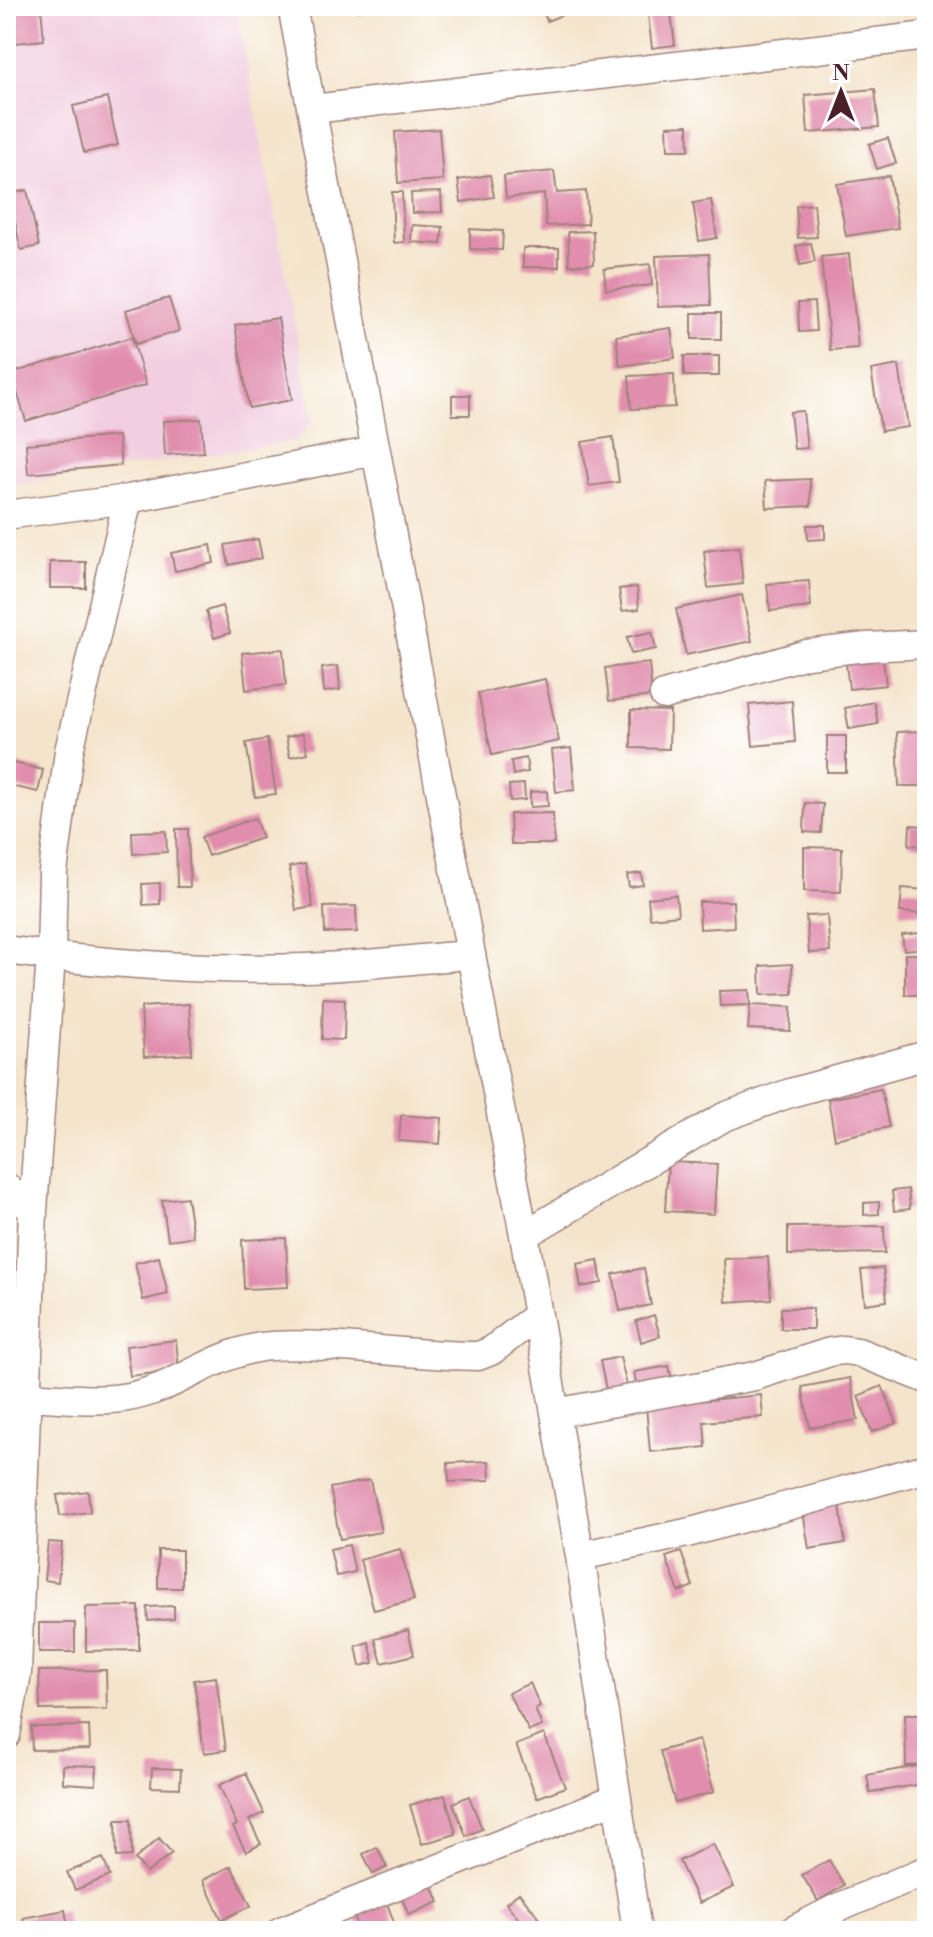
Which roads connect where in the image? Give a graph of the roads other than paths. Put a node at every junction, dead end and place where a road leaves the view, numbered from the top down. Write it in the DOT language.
graph roads {
  1 [pos="292,6"];
  2 [pos="927,36"];
  3 [pos="313,109"];
  4 [pos="375,451"];
  5 [pos="128,499"];
  6 [pos="6,515"];
  7 [pos="927,644"];
  8 [pos="664,695"];
  9 [pos="6,950"];
  10 [pos="469,955"];
  11 [pos="51,956"];
  12 [pos="927,1055"];
  13 [pos="6,1187"];
  14 [pos="33,1210"];
  15 [pos="524,1235"];
  16 [pos="538,1315"];
  17 [pos="927,1379"];
  18 [pos="16,1396"];
  19 [pos="555,1413"];
  20 [pos="927,1468"];
  21 [pos="580,1556"];
  22 [pos="6,1735"];
  23 [pos="617,1798"];
  24 [pos="927,1870"];
  25 [pos="281,1931"];
  26 [pos="637,1931"];
  27 [pos="792,1931"];
  1 -- 3 [label="street"];
  2 -- 3 [label="street"];
  3 -- 4 [label="street"];
  4 -- 5 [label="street"];
  4 -- 10 [label="street"];
  5 -- 6 [label="street"];
  5 -- 11 [label="street"];
  7 -- 8 [label="street"];
  9 -- 11 [label="street"];
  10 -- 11 [label="street"];
  10 -- 15 [label="street"];
  11 -- 14 [label="street"];
  12 -- 15 [label="street"];
  13 -- 14 [label="street"];
  14 -- 18 [label="street"];
  15 -- 16 [label="street"];
  16 -- 18 [label="street"];
  16 -- 19 [label="street"];
  17 -- 19 [label="street"];
  18 -- 22 [label="street"];
  19 -- 21 [label="street"];
  20 -- 21 [label="street"];
  21 -- 23 [label="street"];
  23 -- 25 [label="street"];
  23 -- 26 [label="street"];
  24 -- 27 [label="street"];
}
